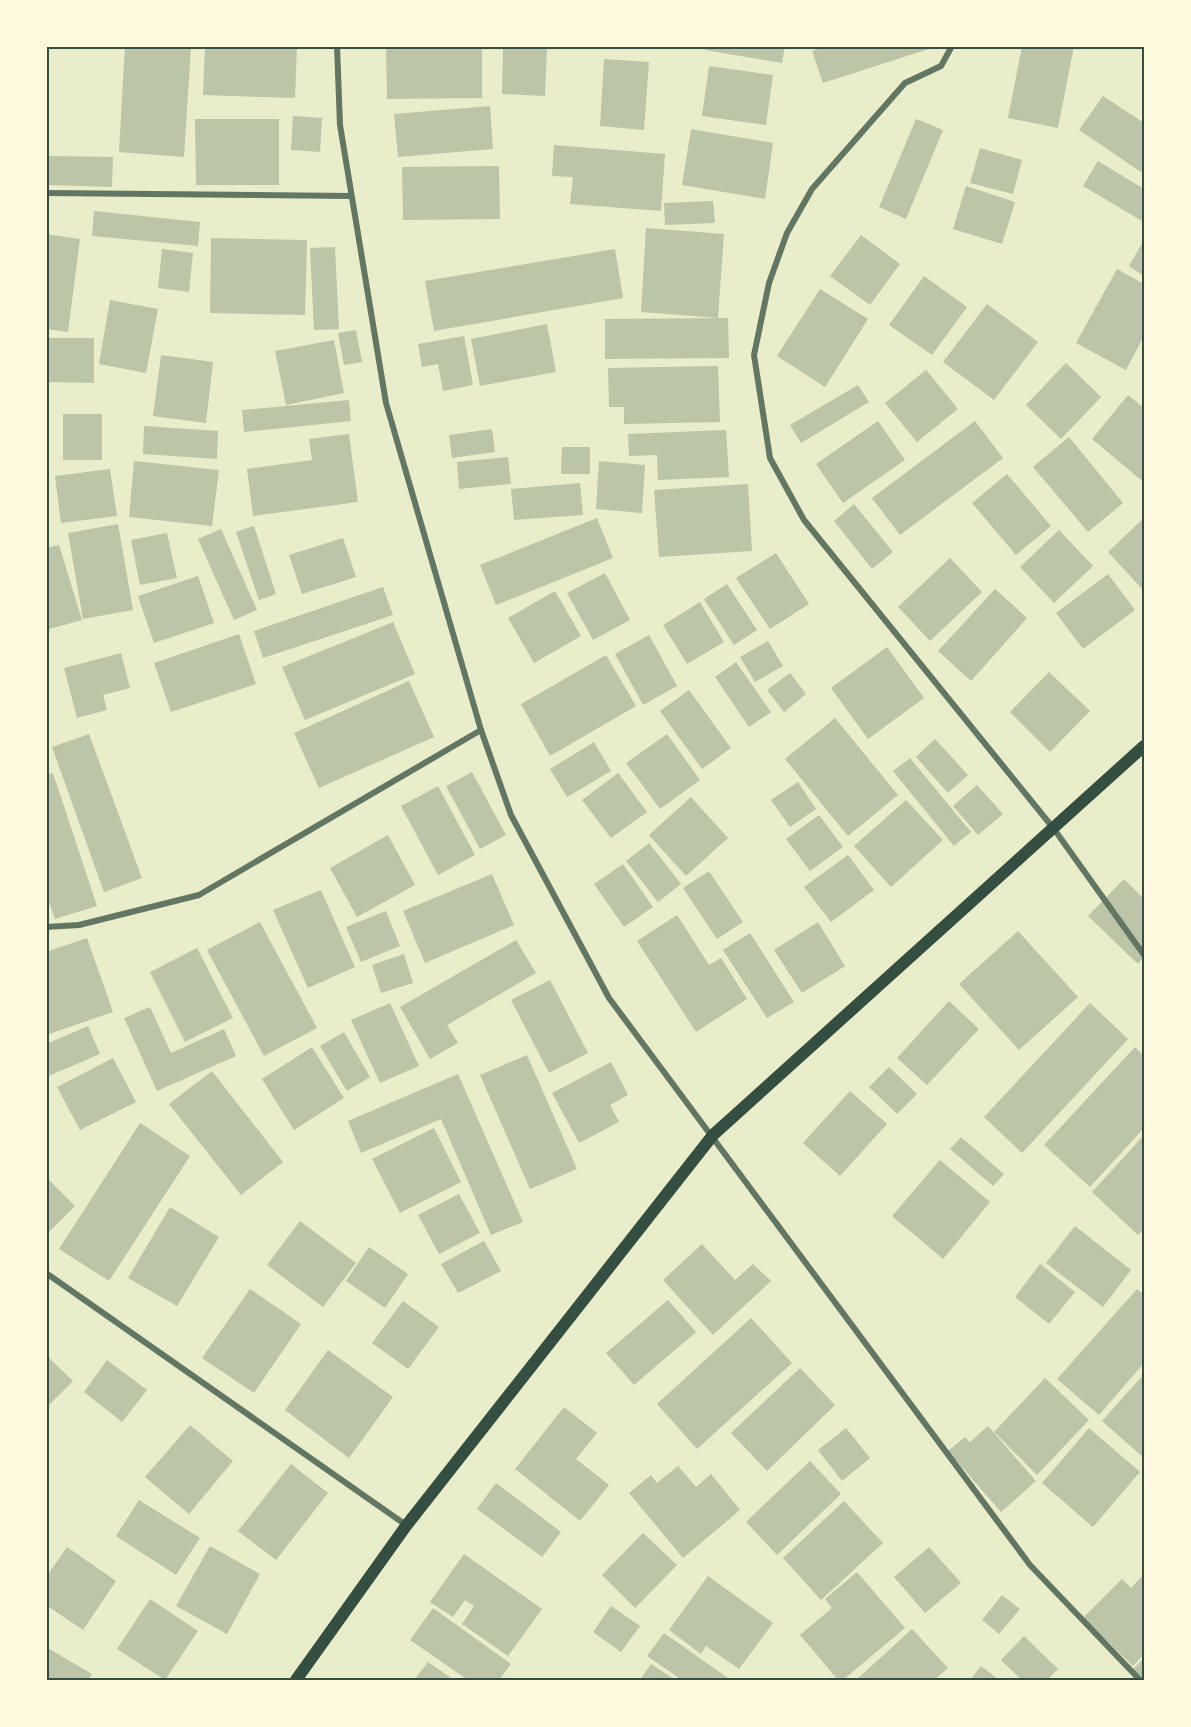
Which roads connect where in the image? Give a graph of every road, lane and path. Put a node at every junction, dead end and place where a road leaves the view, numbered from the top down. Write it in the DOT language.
graph roads {
  1 [pos="337,46"];
  2 [pos="952,46"];
  3 [pos="46,193"];
  4 [pos="351,196"];
  5 [pos="481,730"];
  6 [pos="1144,746"];
  7 [pos="1054,829"];
  8 [pos="46,927"];
  9 [pos="1144,955"];
  10 [pos="713,1135"];
  11 [pos="46,1274"];
  12 [pos="406,1526"];
  13 [pos="296,1680"];
  14 [pos="1140,1680"];
  1 -- 4 [label="street"];
  2 -- 7 [label="street"];
  3 -- 4 [label="street"];
  4 -- 5 [label="street"];
  5 -- 8 [label="street"];
  5 -- 10 [label="street"];
  6 -- 7 [label="main road"];
  7 -- 9 [label="street"];
  7 -- 10 [label="main road"];
  10 -- 12 [label="main road"];
  10 -- 14 [label="street"];
  11 -- 12 [label="street"];
  12 -- 13 [label="main road"];
}
